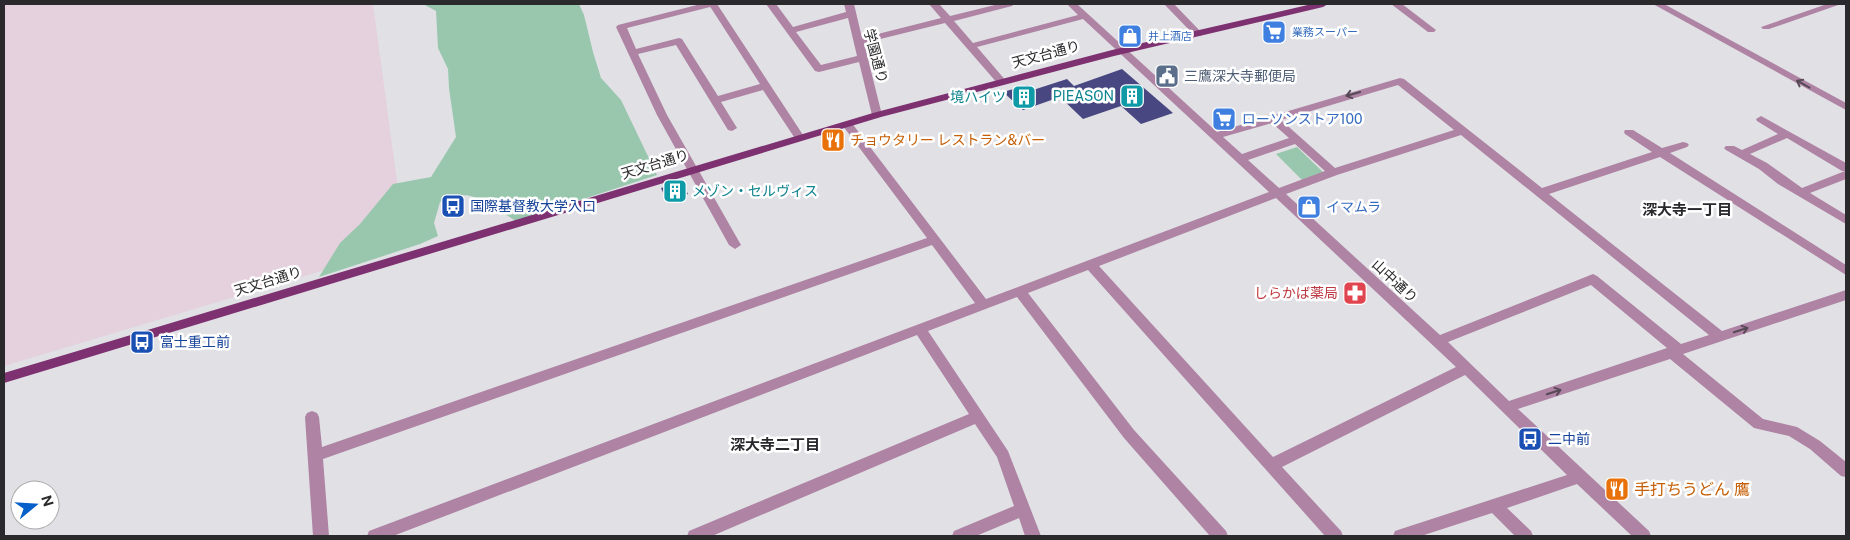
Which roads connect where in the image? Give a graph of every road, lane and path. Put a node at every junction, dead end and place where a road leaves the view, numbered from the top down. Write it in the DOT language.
graph roads {
  1 [pos="771,4"];
  2 [pos="934,4"];
  3 [pos="1009,4"];
  4 [pos="1072,4"];
  5 [pos="1170,4"];
  6 [pos="1323,4"];
  7 [pos="1396,4"];
  8 [pos="1658,4"];
  9 [pos="1836,4"];
  10 [pos="1303,6"];
  11 [pos="850,9"];
  12 [pos="1085,16"];
  13 [pos="948,20"];
  14 [pos="1766,27"];
  15 [pos="791,30"];
  16 [pos="1431,30"];
  17 [pos="1198,34"];
  18 [pos="858,42"];
  19 [pos="971,46"];
  20 [pos="1123,51"];
  21 [pos="634,52"];
  22 [pos="862,58"];
  23 [pos="1002,82"];
  24 [pos="766,86"];
  25 [pos="715,100"];
  26 [pos="1846,107"];
  27 [pos="877,115"];
  28 [pos="1272,117"];
  29 [pos="1761,119"];
  30 [pos="847,124"];
  31 [pos="732,128"];
  32 [pos="1462,131"];
  33 [pos="1630,132"];
  34 [pos="1787,134"];
  35 [pos="1215,136"];
  36 [pos="800,138"];
  37 [pos="1297,140"];
  38 [pos="1683,145"];
  39 [pos="1730,148"];
  40 [pos="1662,153"];
  41 [pos="1742,154"];
  42 [pos="1240,158"];
  43 [pos="1846,168"];
  44 [pos="692,170"];
  45 [pos="1333,172"];
  46 [pos="1846,174"];
  47 [pos="1802,192"];
  48 [pos="1540,193"];
  49 [pos="1279,194"];
  50 [pos="1846,220"];
  51 [pos="934,240"];
  52 [pos="735,245"];
  53 [pos="1091,265"];
  54 [pos="1846,271"];
  55 [pos="1020,292"];
  56 [pos="1846,295"];
  57 [pos="984,306"];
  58 [pos="920,330"];
  59 [pos="1720,337"];
  60 [pos="1438,341"];
  61 [pos="1675,351"];
  62 [pos="1467,368"];
  63 [pos="4,378"];
  64 [pos="1507,407"];
  65 [pos="312,416"];
  66 [pos="977,417"];
  67 [pos="315,455"];
  68 [pos="1271,465"];
  69 [pos="1846,471"];
  70 [pos="1579,477"];
  71 [pos="1494,505"];
  72 [pos="1023,509"];
  73 [pos="399,532"];
  74 [pos="321,536"];
  75 [pos="375,536"];
  76 [pos="695,536"];
  77 [pos="960,536"];
  78 [pos="1033,536"];
  79 [pos="1220,536"];
  80 [pos="1335,536"];
  81 [pos="1401,536"];
  82 [pos="1525,536"];
  83 [pos="1643,536"];
  1 -- 15 [label="street"];
  2 -- 13 [label="street"];
  3 -- 13 [label="street"];
  4 -- 12 [label="street, 山中通り"];
  5 -- 17 [label="street"];
  6 -- 10 [label="main road, 天文台通り"];
  7 -- 16 [label="street"];
  26 -- 8 [label="street, one-way"];
  9 -- 14 [label="street"];
  10 -- 17 [label="main road, 天文台通り"];
  11 -- 15 [label="street"];
  11 -- 18 [label="street, 学園通り"];
  12 -- 19 [label="street"];
  12 -- 20 [label="street, 山中通り"];
  13 -- 18 [label="street"];
  13 -- 19 [label="street"];
  15 -- 22 [label="street"];
  17 -- 20 [label="main road, 天文台通り"];
  18 -- 22 [label="street, 学園通り"];
  19 -- 23 [label="street"];
  20 -- 23 [label="main road, 天文台通り"];
  20 -- 35 [label="street, 山中通り"];
  21 -- 24 [label="street"];
  21 -- 25 [label="street"];
  21 -- 44 [label="street"];
  22 -- 27 [label="street, 学園通り"];
  23 -- 27 [label="main road, 天文台通り"];
  24 -- 25 [label="street"];
  24 -- 36 [label="street"];
  25 -- 31 [label="street"];
  27 -- 30 [label="main road, 天文台通り"];
  32 -- 28 [label="street, one-way"];
  28 -- 35 [label="street"];
  28 -- 37 [label="street"];
  29 -- 34 [label="street"];
  30 -- 36 [label="main road, 天文台通り"];
  30 -- 51 [label="street"];
  32 -- 45 [label="street"];
  32 -- 48 [label="street"];
  33 -- 40 [label="street"];
  34 -- 41 [label="street"];
  34 -- 43 [label="street"];
  35 -- 42 [label="street, 山中通り"];
  36 -- 44 [label="main road, 天文台通り"];
  37 -- 42 [label="street"];
  37 -- 45 [label="street"];
  38 -- 40 [label="street"];
  39 -- 41 [label="street"];
  40 -- 48 [label="street"];
  40 -- 54 [label="street"];
  41 -- 47 [label="street"];
  42 -- 49 [label="street, 山中通り"];
  44 -- 52 [label="street"];
  44 -- 63 [label="main road, 天文台通り"];
  45 -- 49 [label="street"];
  46 -- 47 [label="street"];
  47 -- 50 [label="street"];
  48 -- 59 [label="street"];
  49 -- 53 [label="street"];
  49 -- 60 [label="street, 山中通り"];
  51 -- 57 [label="street"];
  51 -- 67 [label="street"];
  53 -- 55 [label="street"];
  53 -- 68 [label="street"];
  55 -- 57 [label="street"];
  55 -- 79 [label="street"];
  59 -- 56 [label="street, one-way"];
  57 -- 58 [label="street"];
  58 -- 66 [label="street"];
  58 -- 73 [label="street"];
  59 -- 61 [label="street"];
  60 -- 61 [label="street"];
  60 -- 62 [label="street, 山中通り"];
  64 -- 61 [label="street, one-way"];
  61 -- 69 [label="street"];
  62 -- 64 [label="street, 山中通り"];
  62 -- 68 [label="street"];
  64 -- 70 [label="street, 山中通り"];
  65 -- 67 [label="street"];
  66 -- 72 [label="street"];
  66 -- 76 [label="street"];
  67 -- 74 [label="street"];
  68 -- 80 [label="street"];
  70 -- 71 [label="street"];
  70 -- 83 [label="street, 山中通り"];
  71 -- 81 [label="street"];
  71 -- 82 [label="street"];
  72 -- 77 [label="street"];
  72 -- 78 [label="street"];
  73 -- 75 [label="street"];
}
